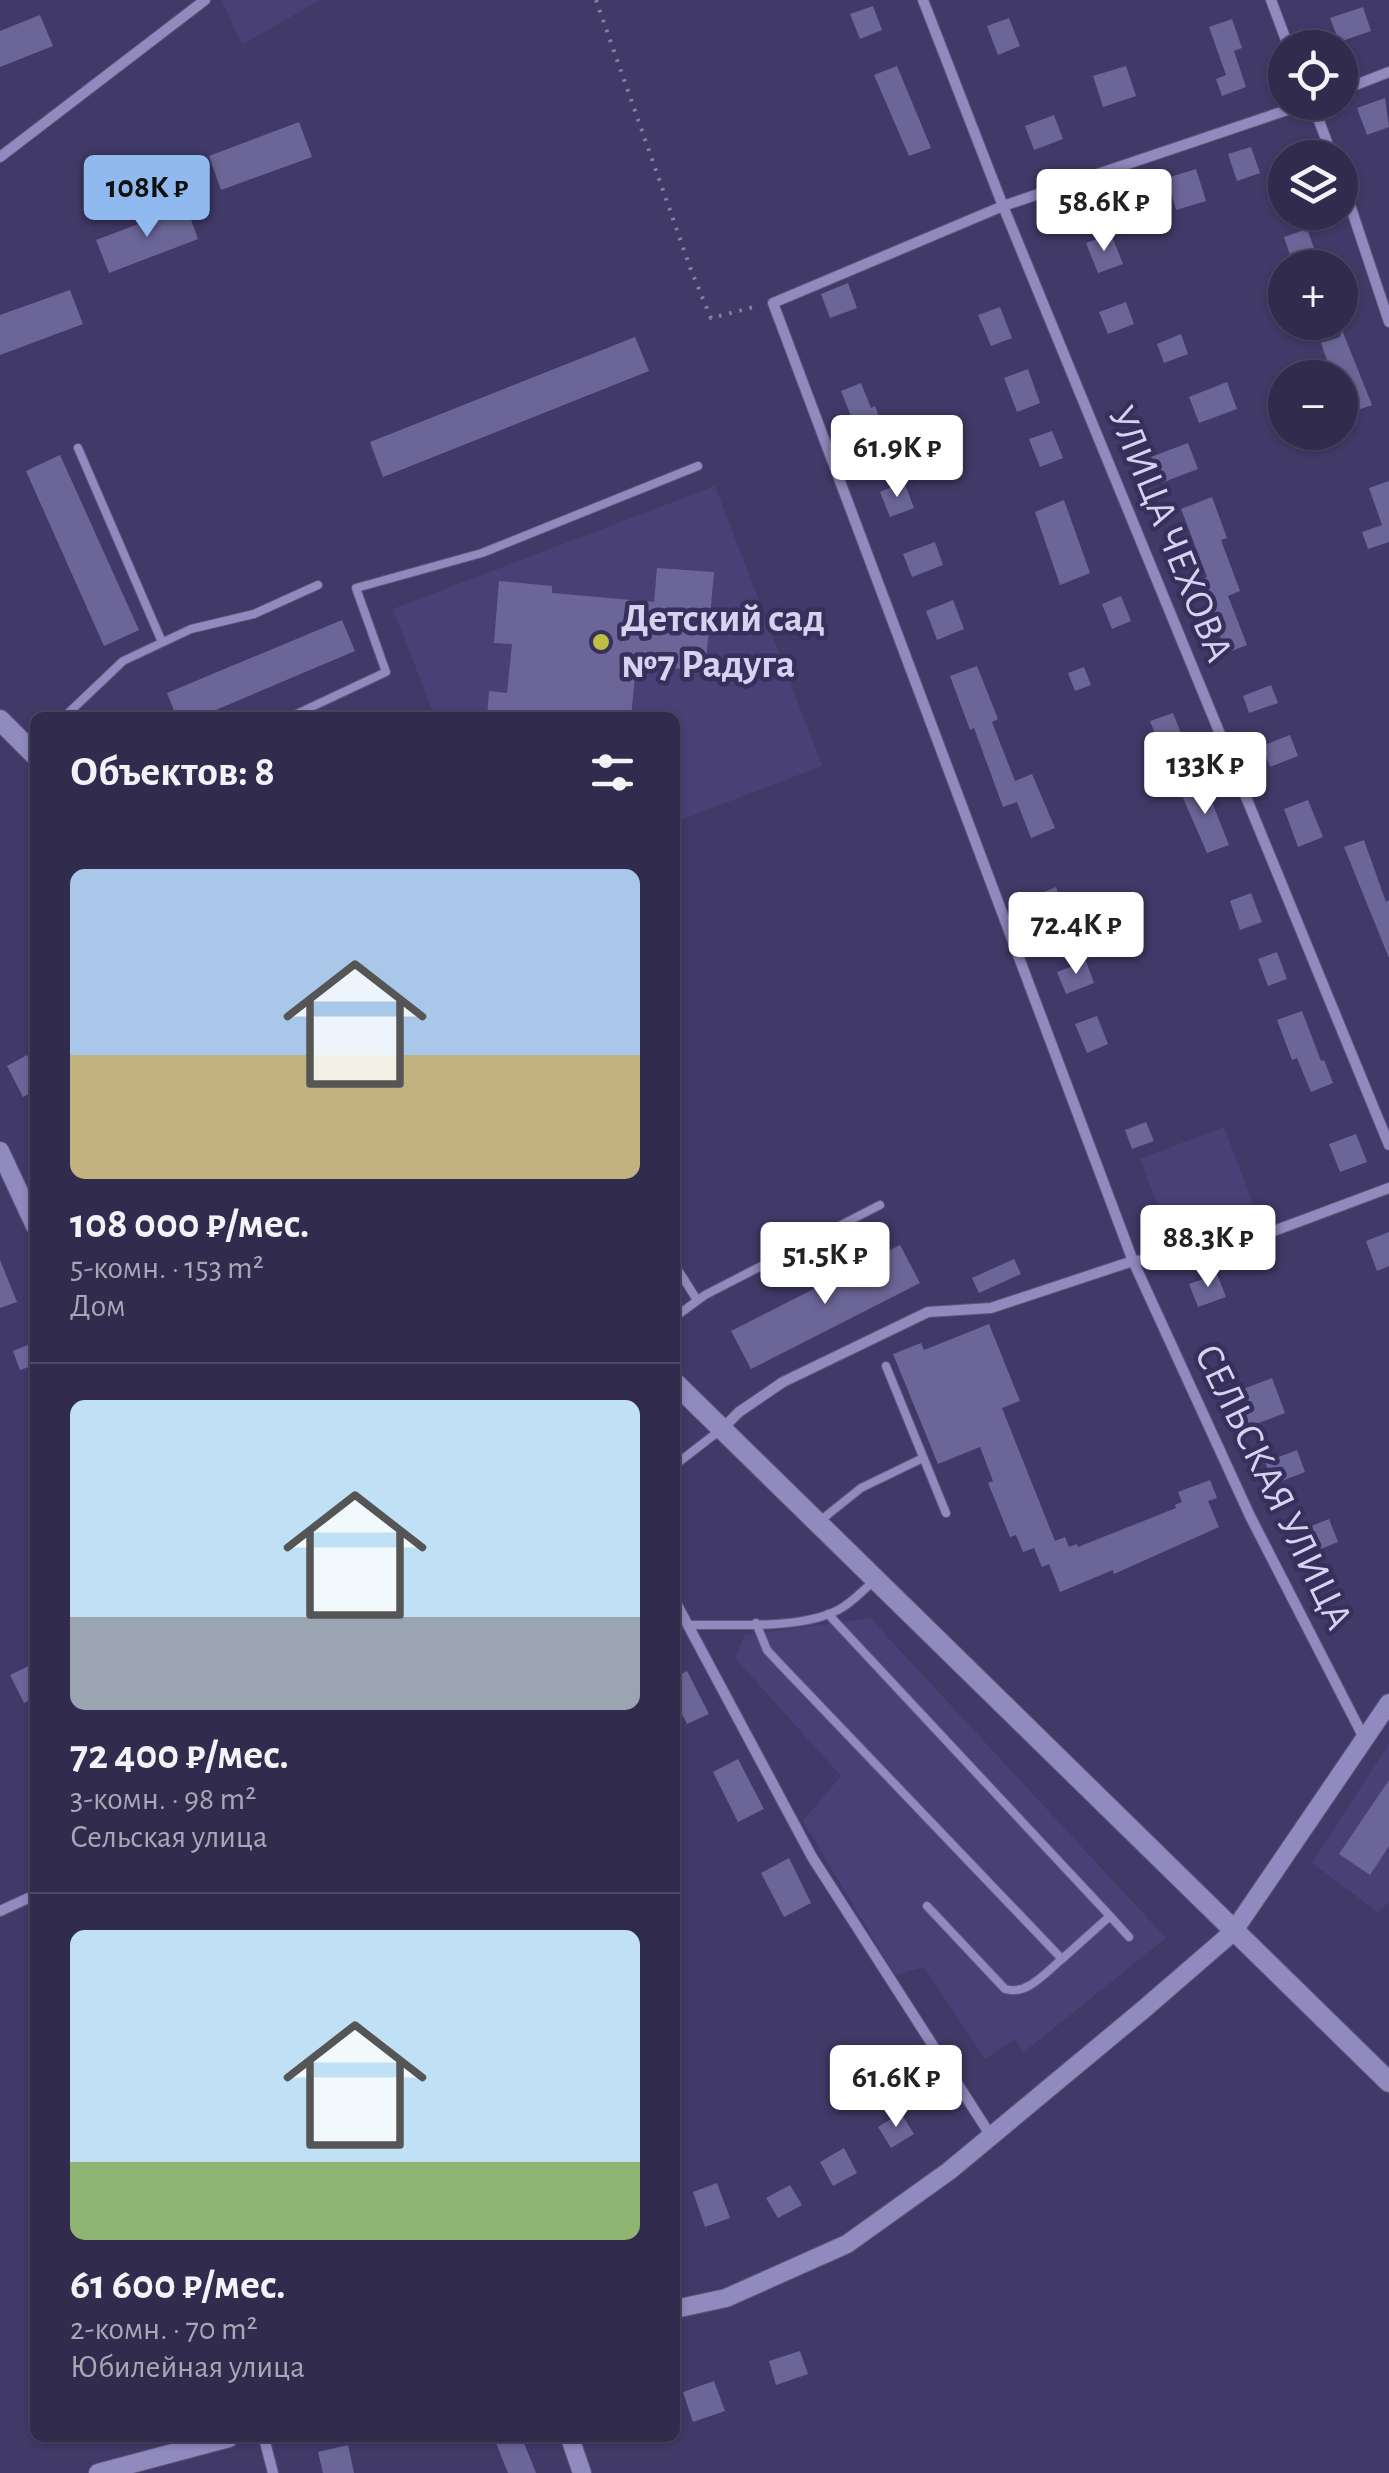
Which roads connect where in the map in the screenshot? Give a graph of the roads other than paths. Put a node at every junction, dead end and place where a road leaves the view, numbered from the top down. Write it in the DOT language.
graph roads {
  1 [pos="206,0"];
  2 [pos="923,0"];
  3 [pos="1270,0"];
  4 [pos="1282,30"];
  5 [pos="1389,72"];
  6 [pos="1358,84"];
  7 [pos="1268,117"];
  8 [pos="0,157"];
  9 [pos="1003,206"];
  10 [pos="1358,229"];
  11 [pos="1389,322"];
  12 [pos="78,448"];
  13 [pos="698,466"];
  14 [pos="318,585"];
  15 [pos="162,642"];
  16 [pos="69,712"];
  17 [pos="301,712"];
  18 [pos="0,720"];
  19 [pos="30,747"];
  20 [pos="1389,1145"];
  21 [pos="0,1151"];
  22 [pos="1389,1188"];
  23 [pos="880,1205"];
  24 [pos="30,1215"];
  25 [pos="1133,1261"];
  26 [pos="680,1273"];
  27 [pos="697,1300"];
  28 [pos="680,1313"];
  29 [pos="886,1366"];
  30 [pos="680,1388"];
  31 [pos="722,1429"];
  32 [pos="924,1458"];
  33 [pos="680,1461"];
  34 [pos="946,1513"];
  35 [pos="817,1523"];
  36 [pos="875,1580"];
  37 [pos="680,1610"];
  38 [pos="828,1614"];
  39 [pos="756,1623"];
  40 [pos="689,1625"];
  41 [pos="1389,1703"];
  42 [pos="1364,1740"];
  43 [pos="30,1897"];
  44 [pos="927,1906"];
  45 [pos="0,1910"];
  46 [pos="1110,1916"];
  47 [pos="1233,1932"];
  48 [pos="1129,1938"];
  49 [pos="1062,1958"];
  50 [pos="1389,2082"];
  51 [pos="991,2136"];
  52 [pos="680,2308"];
  53 [pos="214,2442"];
  54 [pos="265,2442"];
  55 [pos="571,2442"];
  56 [pos="98,2473"];
  57 [pos="273,2473"];
  58 [pos="582,2473"];
  1 -- 8 [label="street"];
  2 -- 9 [label="street, УЛИЦА ЧЕХОВА"];
  3 -- 4 [label="street"];
  5 -- 6 [label="street"];
  7 -- 9 [label="street"];
  9 -- 20 [label="street, УЛИЦА ЧЕХОВА"];
  9 -- 25 [label="street, СЕЛЬСКАЯ УЛИЦА"];
  10 -- 11 [label="street"];
  12 -- 15 [label="lane"];
  13 -- 17 [label="lane"];
  14 -- 15 [label="lane"];
  15 -- 16 [label="lane"];
  18 -- 19 [label="main road"];
  21 -- 24 [label="street"];
  22 -- 25 [label="street"];
  23 -- 27 [label="lane"];
  25 -- 31 [label="street"];
  25 -- 42 [label="street, СЕЛЬСКАЯ УЛИЦА"];
  26 -- 27 [label="lane"];
  27 -- 28 [label="lane"];
  29 -- 32 [label="lane"];
  30 -- 31 [label="main road"];
  31 -- 33 [label="lane"];
  31 -- 35 [label="main road"];
  32 -- 34 [label="lane"];
  32 -- 35 [label="lane"];
  35 -- 36 [label="main road"];
  36 -- 38 [label="lane"];
  36 -- 47 [label="main road"];
  37 -- 40 [label="street"];
  38 -- 39 [label="lane"];
  38 -- 46 [label="lane"];
  39 -- 40 [label="lane"];
  39 -- 49 [label="lane"];
  40 -- 51 [label="street"];
  41 -- 42 [label="street"];
  42 -- 47 [label="street"];
  43 -- 45 [label="street"];
  44 -- 49 [label="lane"];
  46 -- 48 [label="lane"];
  46 -- 49 [label="lane"];
  47 -- 50 [label="main road"];
  47 -- 51 [label="street"];
  51 -- 52 [label="street"];
  53 -- 56 [label="street"];
  54 -- 57 [label="street"];
  55 -- 58 [label="street"];
}
